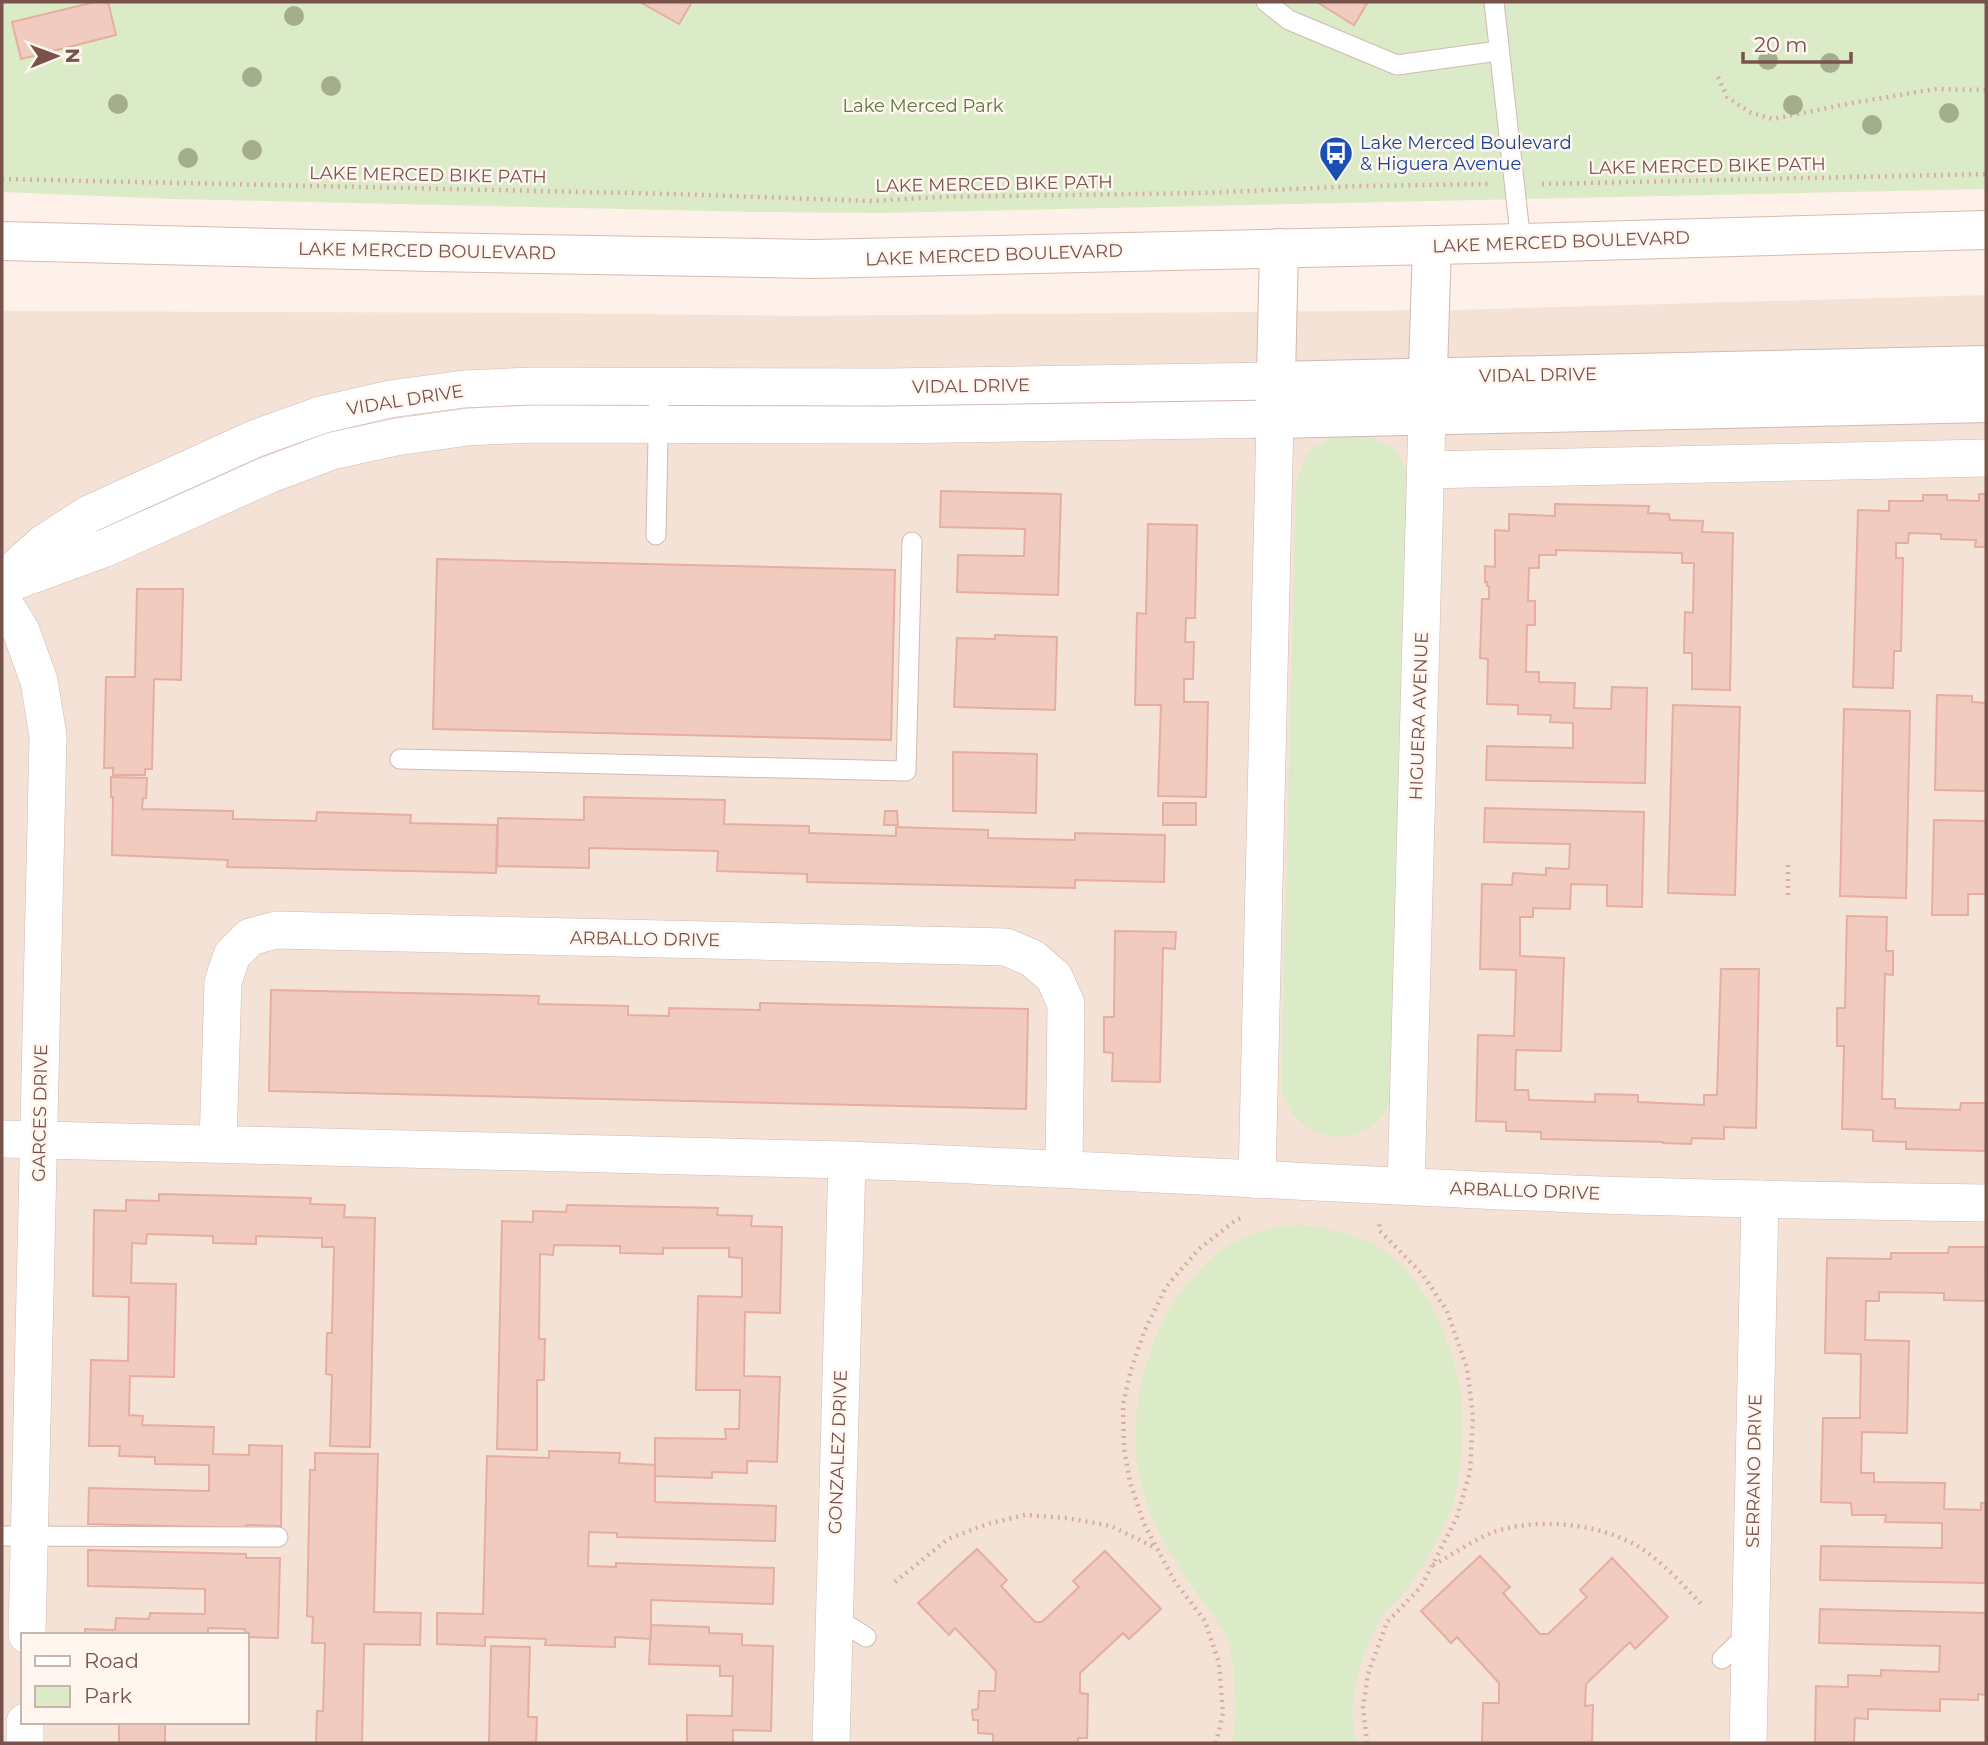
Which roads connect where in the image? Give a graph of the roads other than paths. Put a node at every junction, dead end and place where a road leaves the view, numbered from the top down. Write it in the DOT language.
graph roads {
  1 [pos="1266,2"];
  2 [pos="1494,2"];
  3 [pos="1498,51"];
  4 [pos="1986,230"];
  5 [pos="2,240"];
  6 [pos="1521,243"];
  7 [pos="1432,245"];
  8 [pos="1279,248"];
  9 [pos="1986,365"];
  10 [pos="1427,377"];
  11 [pos="1275,381"];
  12 [pos="659,388"];
  13 [pos="1986,403"];
  14 [pos="1427,416"];
  15 [pos="1275,419"];
  16 [pos="659,425"];
  17 [pos="1986,458"];
  18 [pos="1425,470"];
  19 [pos="656,536"];
  20 [pos="912,541"];
  21 [pos="2,583"];
  22 [pos="2,600"];
  23 [pos="400,759"];
  24 [pos="2,1139"];
  25 [pos="40,1140"];
  26 [pos="218,1144"];
  27 [pos="846,1160"];
  28 [pos="1064,1169"];
  29 [pos="1256,1197"];
  30 [pos="1393,1197"];
  31 [pos="1760,1199"];
  32 [pos="1986,1203"];
  33 [pos="16,1536"];
  34 [pos="278,1536"];
  35 [pos="833,1616"];
  36 [pos="1750,1632"];
  37 [pos="27,1633"];
  38 [pos="866,1637"];
  39 [pos="1722,1659"];
  40 [pos="25,1724"];
  41 [pos="25,1743"];
  42 [pos="831,1743"];
  43 [pos="1748,1743"];
  1 -- 3 [label="lane"];
  2 -- 3 [label="lane"];
  3 -- 6 [label="lane"];
  4 -- 6 [label="main road, LAKE MERCED BOULEVARD"];
  5 -- 8 [label="main road, LAKE MERCED BOULEVARD"];
  6 -- 7 [label="main road, LAKE MERCED BOULEVARD"];
  7 -- 8 [label="main road, LAKE MERCED BOULEVARD"];
  7 -- 10 [label="main road, HIGUERA AVENUE"];
  8 -- 11 [label="main road"];
  9 -- 10 [label="main road, VIDAL DRIVE"];
  10 -- 11 [label="main road, VIDAL DRIVE"];
  10 -- 14 [label="main road, HIGUERA AVENUE"];
  11 -- 12 [label="street, VIDAL DRIVE"];
  11 -- 15 [label="main road"];
  12 -- 16 [label="lane"];
  12 -- 21 [label="street, VIDAL DRIVE"];
  13 -- 14 [label="main road, VIDAL DRIVE"];
  14 -- 15 [label="main road, VIDAL DRIVE"];
  14 -- 18 [label="street, HIGUERA AVENUE"];
  15 -- 16 [label="street, VIDAL DRIVE"];
  15 -- 29 [label="street"];
  16 -- 19 [label="lane"];
  16 -- 21 [label="street, VIDAL DRIVE"];
  17 -- 18 [label="street"];
  18 -- 30 [label="street, HIGUERA AVENUE"];
  20 -- 23 [label="lane"];
  22 -- 25 [label="street, GARCES DRIVE"];
  24 -- 25 [label="street, ARBALLO DRIVE"];
  25 -- 26 [label="street, ARBALLO DRIVE"];
  25 -- 33 [label="street, GARCES DRIVE"];
  26 -- 27 [label="street, ARBALLO DRIVE"];
  26 -- 28 [label="street, ARBALLO DRIVE"];
  27 -- 28 [label="street, ARBALLO DRIVE"];
  27 -- 35 [label="street, GONZALEZ DRIVE"];
  28 -- 29 [label="street, ARBALLO DRIVE"];
  29 -- 30 [label="street, ARBALLO DRIVE"];
  30 -- 31 [label="street, ARBALLO DRIVE"];
  31 -- 32 [label="street, ARBALLO DRIVE"];
  31 -- 36 [label="street, SERRANO DRIVE"];
  33 -- 34 [label="lane"];
  33 -- 37 [label="street, GARCES DRIVE"];
  35 -- 38 [label="lane"];
  35 -- 42 [label="street, GONZALEZ DRIVE"];
  36 -- 39 [label="lane"];
  36 -- 43 [label="street, SERRANO DRIVE"];
  40 -- 41 [label="street"];
}
